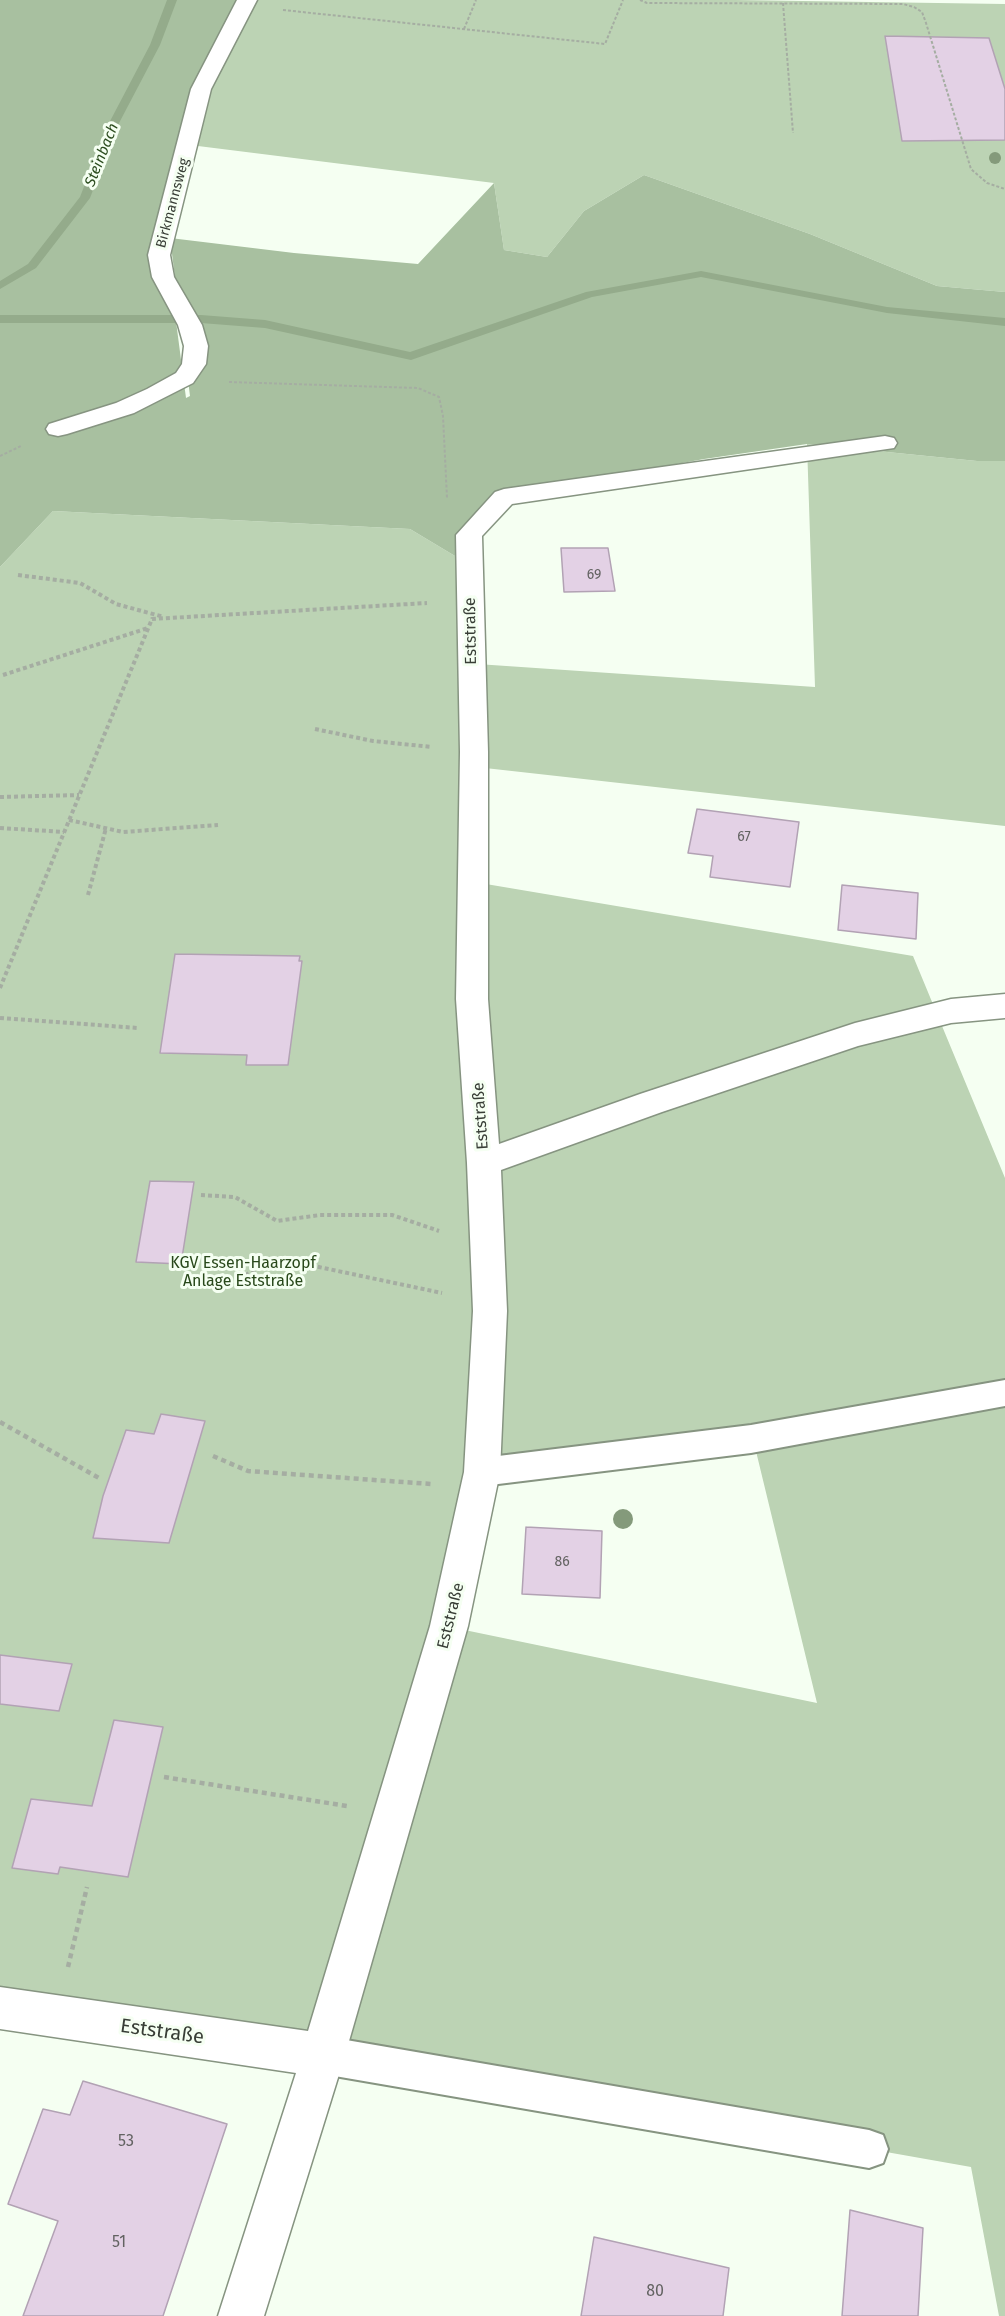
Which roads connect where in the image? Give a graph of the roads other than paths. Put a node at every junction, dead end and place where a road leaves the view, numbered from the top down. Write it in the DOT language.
graph roads {
  1 [pos="247,0"];
  2 [pos="58,429"];
  3 [pos="885,443"];
  4 [pos="1005,1006"];
  5 [pos="484,1163"];
  6 [pos="1005,1393"];
  7 [pos="481,1480"];
  8 [pos="0,2008"];
  9 [pos="323,2055"];
  10 [pos="869,2150"];
  11 [pos="241,2316"];
  1 -- 2 [label="street, Birkmannsweg"];
  3 -- 5 [label="street, Eststraße"];
  4 -- 5 [label="street, Eststraße"];
  5 -- 7 [label="street, Eststraße"];
  6 -- 7 [label="lane"];
  7 -- 9 [label="street, Eststraße"];
  8 -- 9 [label="street, Eststraße"];
  9 -- 10 [label="lane"];
  9 -- 11 [label="street, Eststraße"];
}
